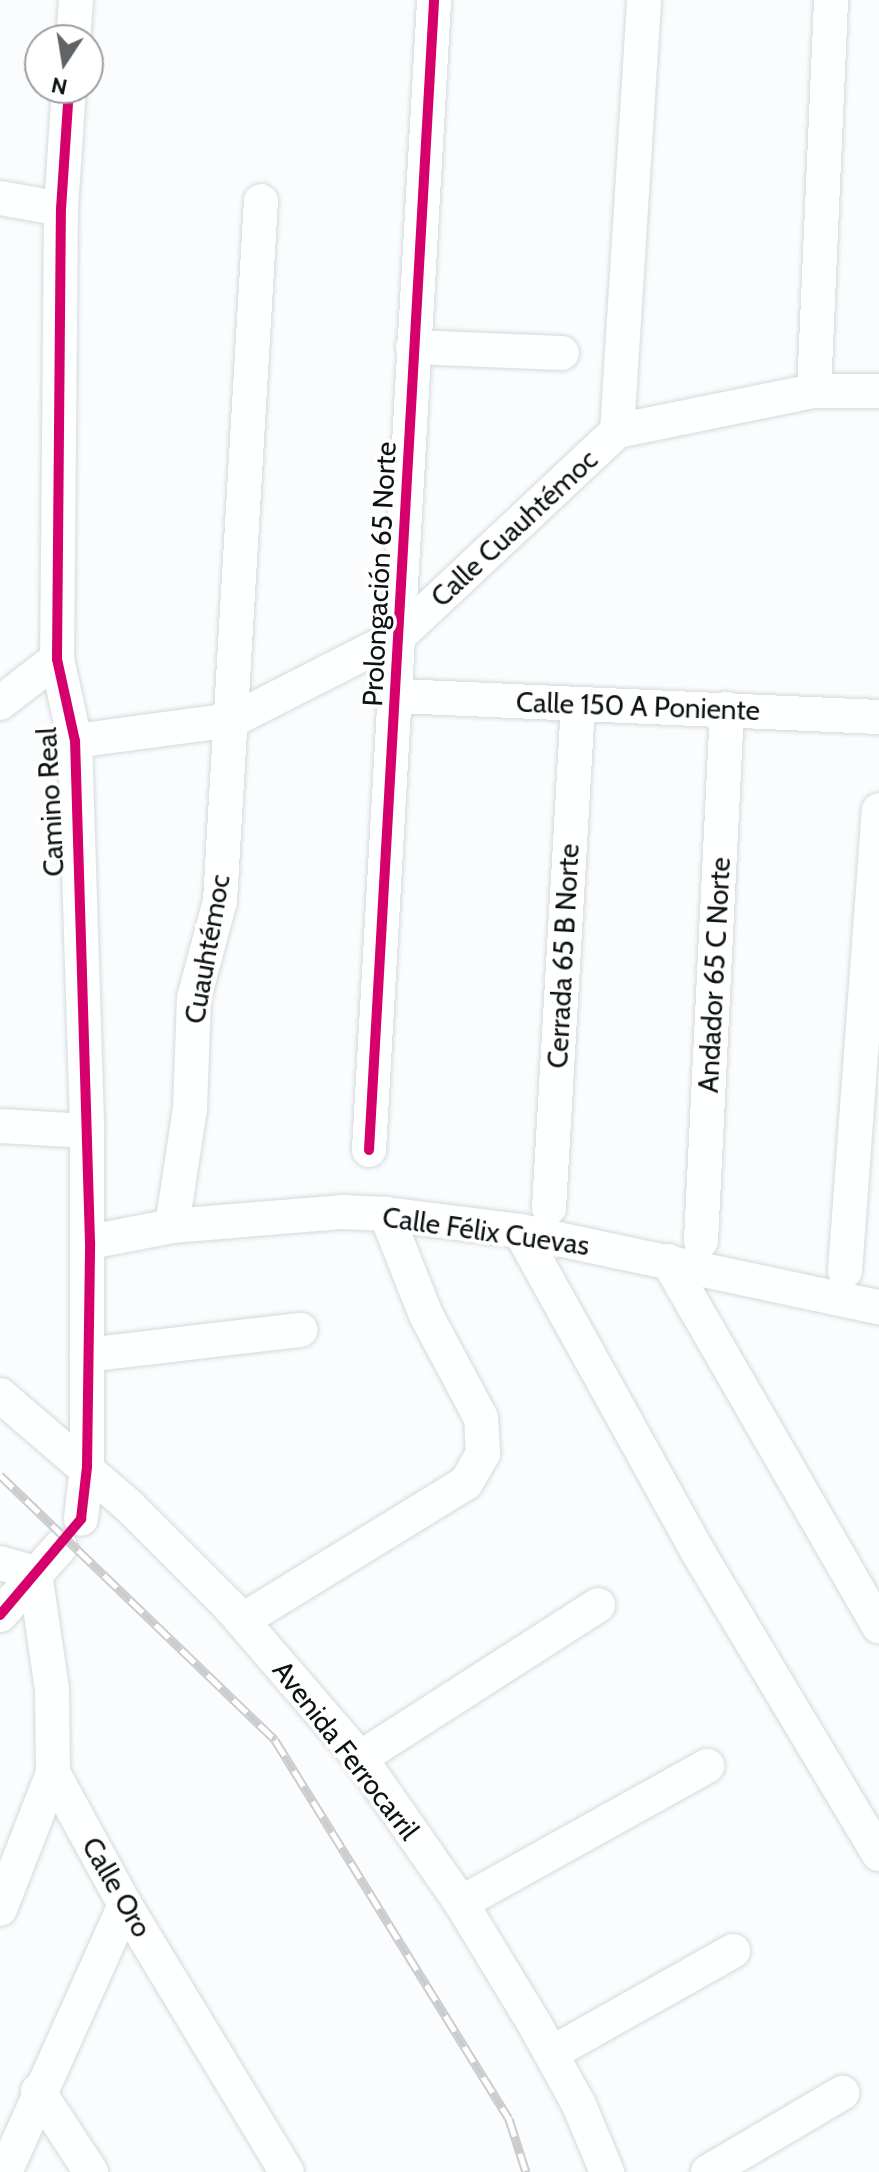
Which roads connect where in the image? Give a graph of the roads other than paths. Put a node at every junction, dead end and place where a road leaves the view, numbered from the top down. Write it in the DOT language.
graph roads {
  1 [pos="76,0"];
  2 [pos="434,0"];
  3 [pos="644,0"];
  4 [pos="831,0"];
  5 [pos="74,24"];
  6 [pos="68,104"];
  7 [pos="0,198"];
  8 [pos="261,201"];
  9 [pos="61,209"];
  10 [pos="413,347"];
  11 [pos="562,353"];
  12 [pos="814,391"];
  13 [pos="879,391"];
  14 [pos="617,431"];
  15 [pos="400,635"];
  16 [pos="57,659"];
  17 [pos="398,696"];
  18 [pos="0,703"];
  19 [pos="578,705"];
  20 [pos="727,709"];
  21 [pos="879,717"];
  22 [pos="233,720"];
  23 [pos="75,741"];
  24 [pos="879,810"];
  25 [pos="0,1126"];
  26 [pos="87,1131"];
  27 [pos="369,1150"];
  28 [pos="549,1208"];
  29 [pos="386,1214"];
  30 [pos="172,1226"];
  31 [pos="520,1231"];
  32 [pos="701,1241"];
  33 [pos="90,1242"];
  34 [pos="668,1261"];
  35 [pos="845,1271"];
  36 [pos="879,1307"];
  37 [pos="301,1330"];
  38 [pos="87,1355"];
  39 [pos="0,1395"];
  40 [pos="87,1467"];
  41 [pos="81,1519"];
  42 [pos="60,1547"];
  43 [pos="0,1563"];
  44 [pos="35,1573"];
  45 [pos="598,1605"];
  46 [pos="0,1615"];
  47 [pos="243,1620"];
  48 [pos="879,1627"];
  49 [pos="360,1758"];
  50 [pos="707,1766"];
  51 [pos="53,1773"];
  52 [pos="879,1854"];
  53 [pos="461,1903"];
  54 [pos="125,1905"];
  55 [pos="0,1909"];
  56 [pos="733,1951"];
  57 [pos="552,2053"];
  58 [pos="38,2091"];
  59 [pos="842,2093"];
  60 [pos="5,2172"];
  61 [pos="91,2172"];
  62 [pos="287,2172"];
  63 [pos="607,2172"];
  64 [pos="708,2172"];
  1 -- 5 [label="street"];
  2 -- 10 [label="street, Prolongación 65 Norte"];
  3 -- 14 [label="street"];
  4 -- 12 [label="street"];
  6 -- 9 [label="street, Camino Real"];
  7 -- 9 [label="street"];
  8 -- 22 [label="street, Cuauhtémoc"];
  9 -- 16 [label="street, Camino Real"];
  10 -- 11 [label="street"];
  10 -- 15 [label="street, Prolongación 65 Norte"];
  12 -- 13 [label="street, Calle Cuauhtémoc"];
  12 -- 14 [label="street, Calle Cuauhtémoc"];
  14 -- 15 [label="street, Calle Cuauhtémoc"];
  15 -- 17 [label="street, Prolongación 65 Norte"];
  15 -- 22 [label="street, Calle Cuauhtémoc"];
  16 -- 18 [label="street"];
  16 -- 23 [label="street, Camino Real"];
  17 -- 19 [label="street, Calle 150 A Poniente"];
  17 -- 27 [label="street, Prolongación 65 Norte"];
  19 -- 20 [label="street, Calle 150 A Poniente"];
  19 -- 28 [label="street, Cerrada 65 B Norte"];
  20 -- 21 [label="street, Calle 150 A Poniente"];
  20 -- 32 [label="street, Andador 65 C Norte"];
  22 -- 23 [label="street, Calle Cuauhtémoc"];
  22 -- 30 [label="street, Cuauhtémoc"];
  23 -- 26 [label="street, Camino Real"];
  24 -- 35 [label="street"];
  25 -- 26 [label="street"];
  26 -- 33 [label="street, Camino Real"];
  29 -- 30 [label="street, Calle Félix Cuevas"];
  29 -- 31 [label="street, Calle Félix Cuevas"];
  29 -- 47 [label="street"];
  30 -- 33 [label="street, Calle Félix Cuevas"];
  31 -- 34 [label="street, Calle Félix Cuevas"];
  31 -- 52 [label="street"];
  33 -- 38 [label="street, Camino Real"];
  34 -- 36 [label="street, Calle Félix Cuevas"];
  34 -- 48 [label="street"];
  37 -- 38 [label="street"];
  38 -- 40 [label="street, Camino Real"];
  39 -- 40 [label="street, Avenida Ferrocarril"];
  40 -- 41 [label="street, Camino Real"];
  40 -- 47 [label="street, Avenida Ferrocarril"];
  42 -- 44 [label="street"];
  43 -- 44 [label="street"];
  44 -- 46 [label="street"];
  44 -- 51 [label="street, Calle Oro"];
  45 -- 49 [label="street"];
  47 -- 49 [label="street, Avenida Ferrocarril"];
  49 -- 53 [label="street, Avenida Ferrocarril"];
  50 -- 53 [label="street"];
  51 -- 54 [label="street, Calle Oro"];
  51 -- 55 [label="street"];
  53 -- 57 [label="street, Avenida Ferrocarril"];
  54 -- 58 [label="street"];
  54 -- 62 [label="street, Calle Oro"];
  56 -- 57 [label="street"];
  57 -- 63 [label="street, Avenida Ferrocarril"];
  58 -- 60 [label="street"];
  58 -- 61 [label="street"];
  59 -- 64 [label="street"];
}
